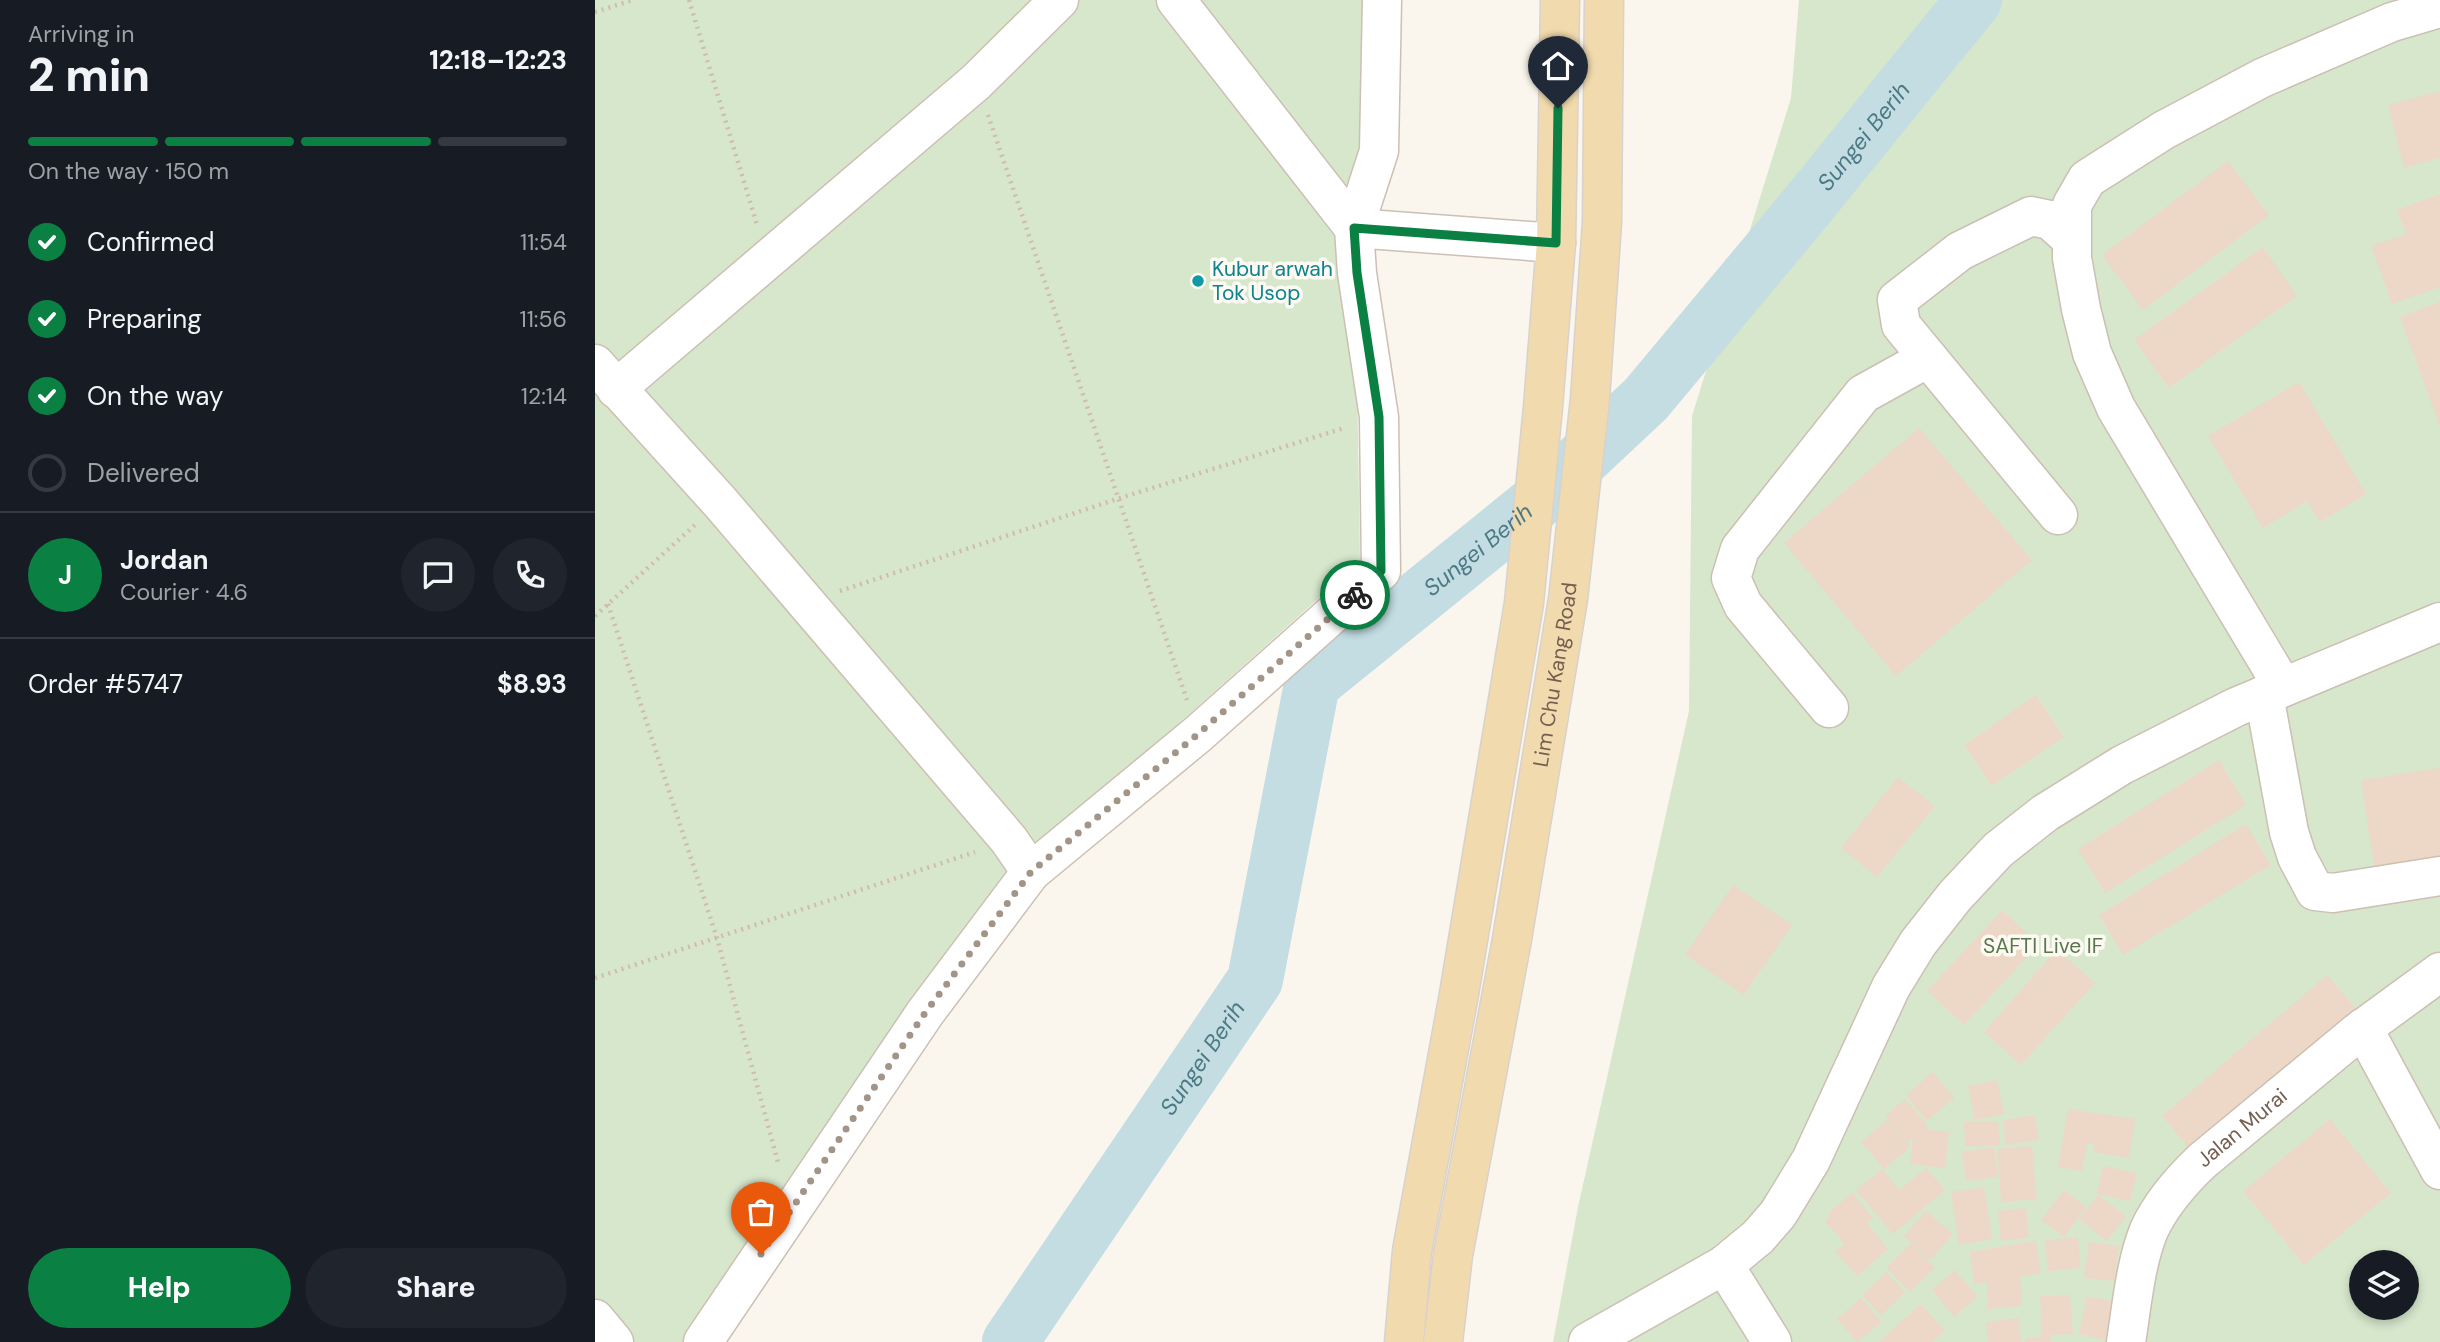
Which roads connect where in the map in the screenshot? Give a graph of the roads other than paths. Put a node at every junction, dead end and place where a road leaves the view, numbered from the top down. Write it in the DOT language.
graph roads {
  1 [pos="1059,0"];
  2 [pos="1176,0"];
  3 [pos="1382,0"];
  4 [pos="1560,0"];
  5 [pos="1604,0"];
  6 [pos="2440,8"];
  7 [pos="1354,228"];
  8 [pos="2071,239"];
  9 [pos="1556,243"];
  10 [pos="1928,358"];
  11 [pos="605,377"];
  12 [pos="2058,516"];
  13 [pos="2440,622"];
  14 [pos="2273,691"];
  15 [pos="1829,708"];
  16 [pos="1031,872"];
  17 [pos="2440,876"];
  18 [pos="1511,939"];
  19 [pos="2440,972"];
  20 [pos="1459,994"];
  21 [pos="2363,1028"];
  22 [pos="2440,1170"];
  23 [pos="1724,1265"];
  24 [pos="595,1319"];
  25 [pos="614,1342"];
  26 [pos="703,1342"];
  27 [pos="1404,1342"];
  28 [pos="1443,1342"];
  29 [pos="1588,1342"];
  30 [pos="1772,1342"];
  31 [pos="2126,1342"];
  1 -- 11 [label="street"];
  2 -- 7 [label="street"];
  3 -- 7 [label="street"];
  4 -- 9 [label="main road, Lim Chu Kang Road"];
  5 -- 18 [label="main road, Lim Chu Kang Road"];
  6 -- 8 [label="street"];
  7 -- 9 [label="street"];
  7 -- 16 [label="street"];
  8 -- 10 [label="street"];
  8 -- 14 [label="street"];
  9 -- 20 [label="main road, Lim Chu Kang Road"];
  10 -- 12 [label="street"];
  10 -- 15 [label="street"];
  11 -- 16 [label="street"];
  13 -- 14 [label="street"];
  14 -- 17 [label="street"];
  14 -- 23 [label="street"];
  16 -- 26 [label="street"];
  18 -- 20 [label="main road"];
  18 -- 28 [label="main road, Lim Chu Kang Road"];
  19 -- 21 [label="street, Jalan Murai"];
  20 -- 27 [label="main road, Lim Chu Kang Road"];
  21 -- 22 [label="street"];
  21 -- 31 [label="street, Jalan Murai"];
  23 -- 29 [label="street"];
  23 -- 30 [label="street"];
  24 -- 25 [label="street"];
}
